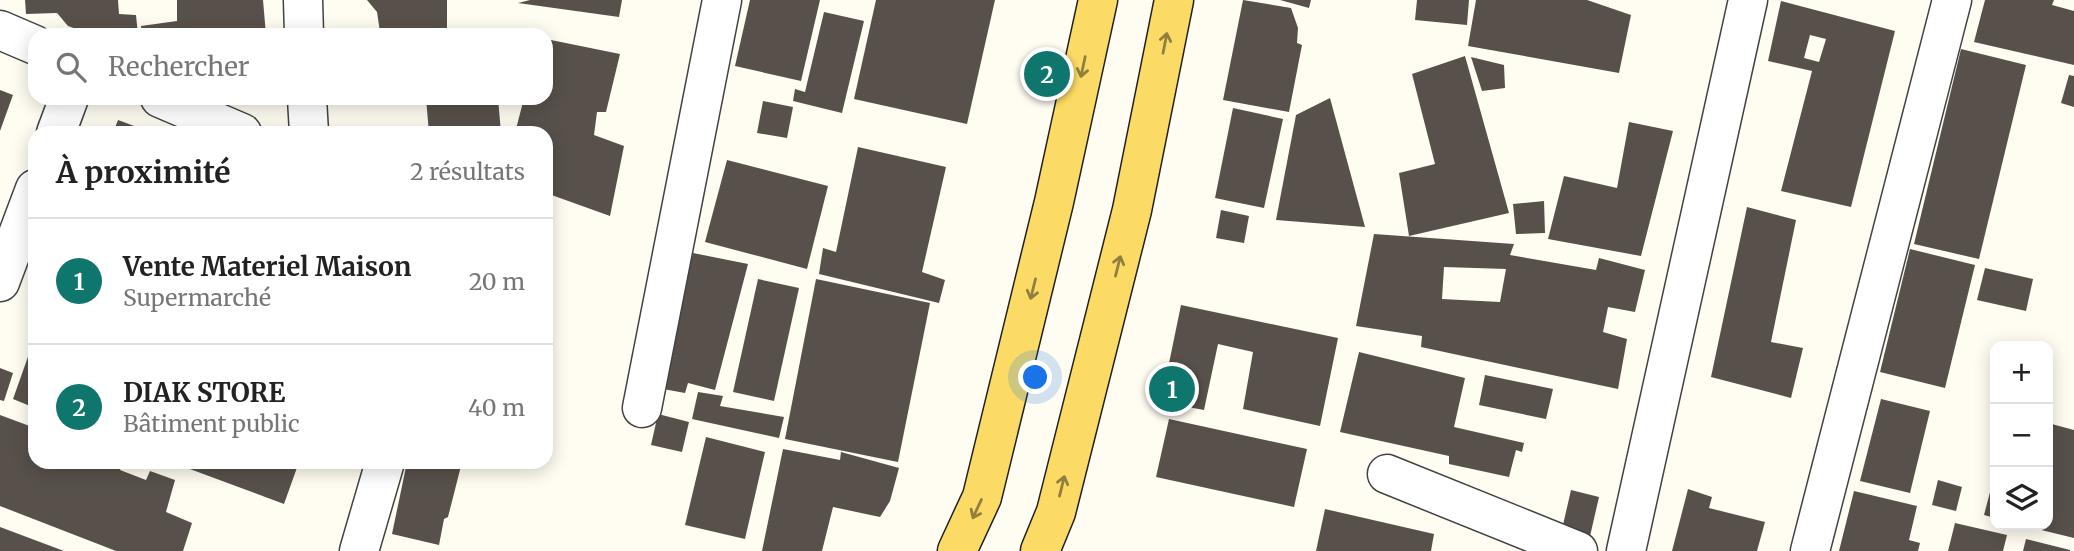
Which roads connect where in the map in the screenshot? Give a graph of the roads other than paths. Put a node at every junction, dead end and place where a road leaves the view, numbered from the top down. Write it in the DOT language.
graph roads {
  1 [pos="303,0"];
  2 [pos="722,0"];
  3 [pos="1098,0"];
  4 [pos="1174,0"];
  5 [pos="1748,0"];
  6 [pos="1952,0"];
  7 [pos="304,28"];
  8 [pos="0,30"];
  9 [pos="28,42"];
  10 [pos="66,105"];
  11 [pos="176,105"];
  12 [pos="307,105"];
  13 [pos="59,126"];
  14 [pos="226,126"];
  15 [pos="309,126"];
  16 [pos="28,208"];
  17 [pos="0,282"];
  18 [pos="642,408"];
  19 [pos="383,469"];
  20 [pos="1387,474"];
  21 [pos="359,551"];
  22 [pos="957,551"];
  23 [pos="1040,551"];
  24 [pos="1578,551"];
  25 [pos="1626,551"];
  26 [pos="1810,551"];
  1 -- 7 [label="street"];
  2 -- 18 [label="street"];
  3 -- 22 [label="main road, one-way"];
  23 -- 4 [label="main road, one-way"];
  5 -- 25 [label="street"];
  6 -- 26 [label="street"];
  8 -- 9 [label="street"];
  10 -- 13 [label="street"];
  11 -- 14 [label="street"];
  12 -- 15 [label="street"];
  16 -- 17 [label="street"];
  19 -- 21 [label="street"];
  20 -- 24 [label="street"];
}
